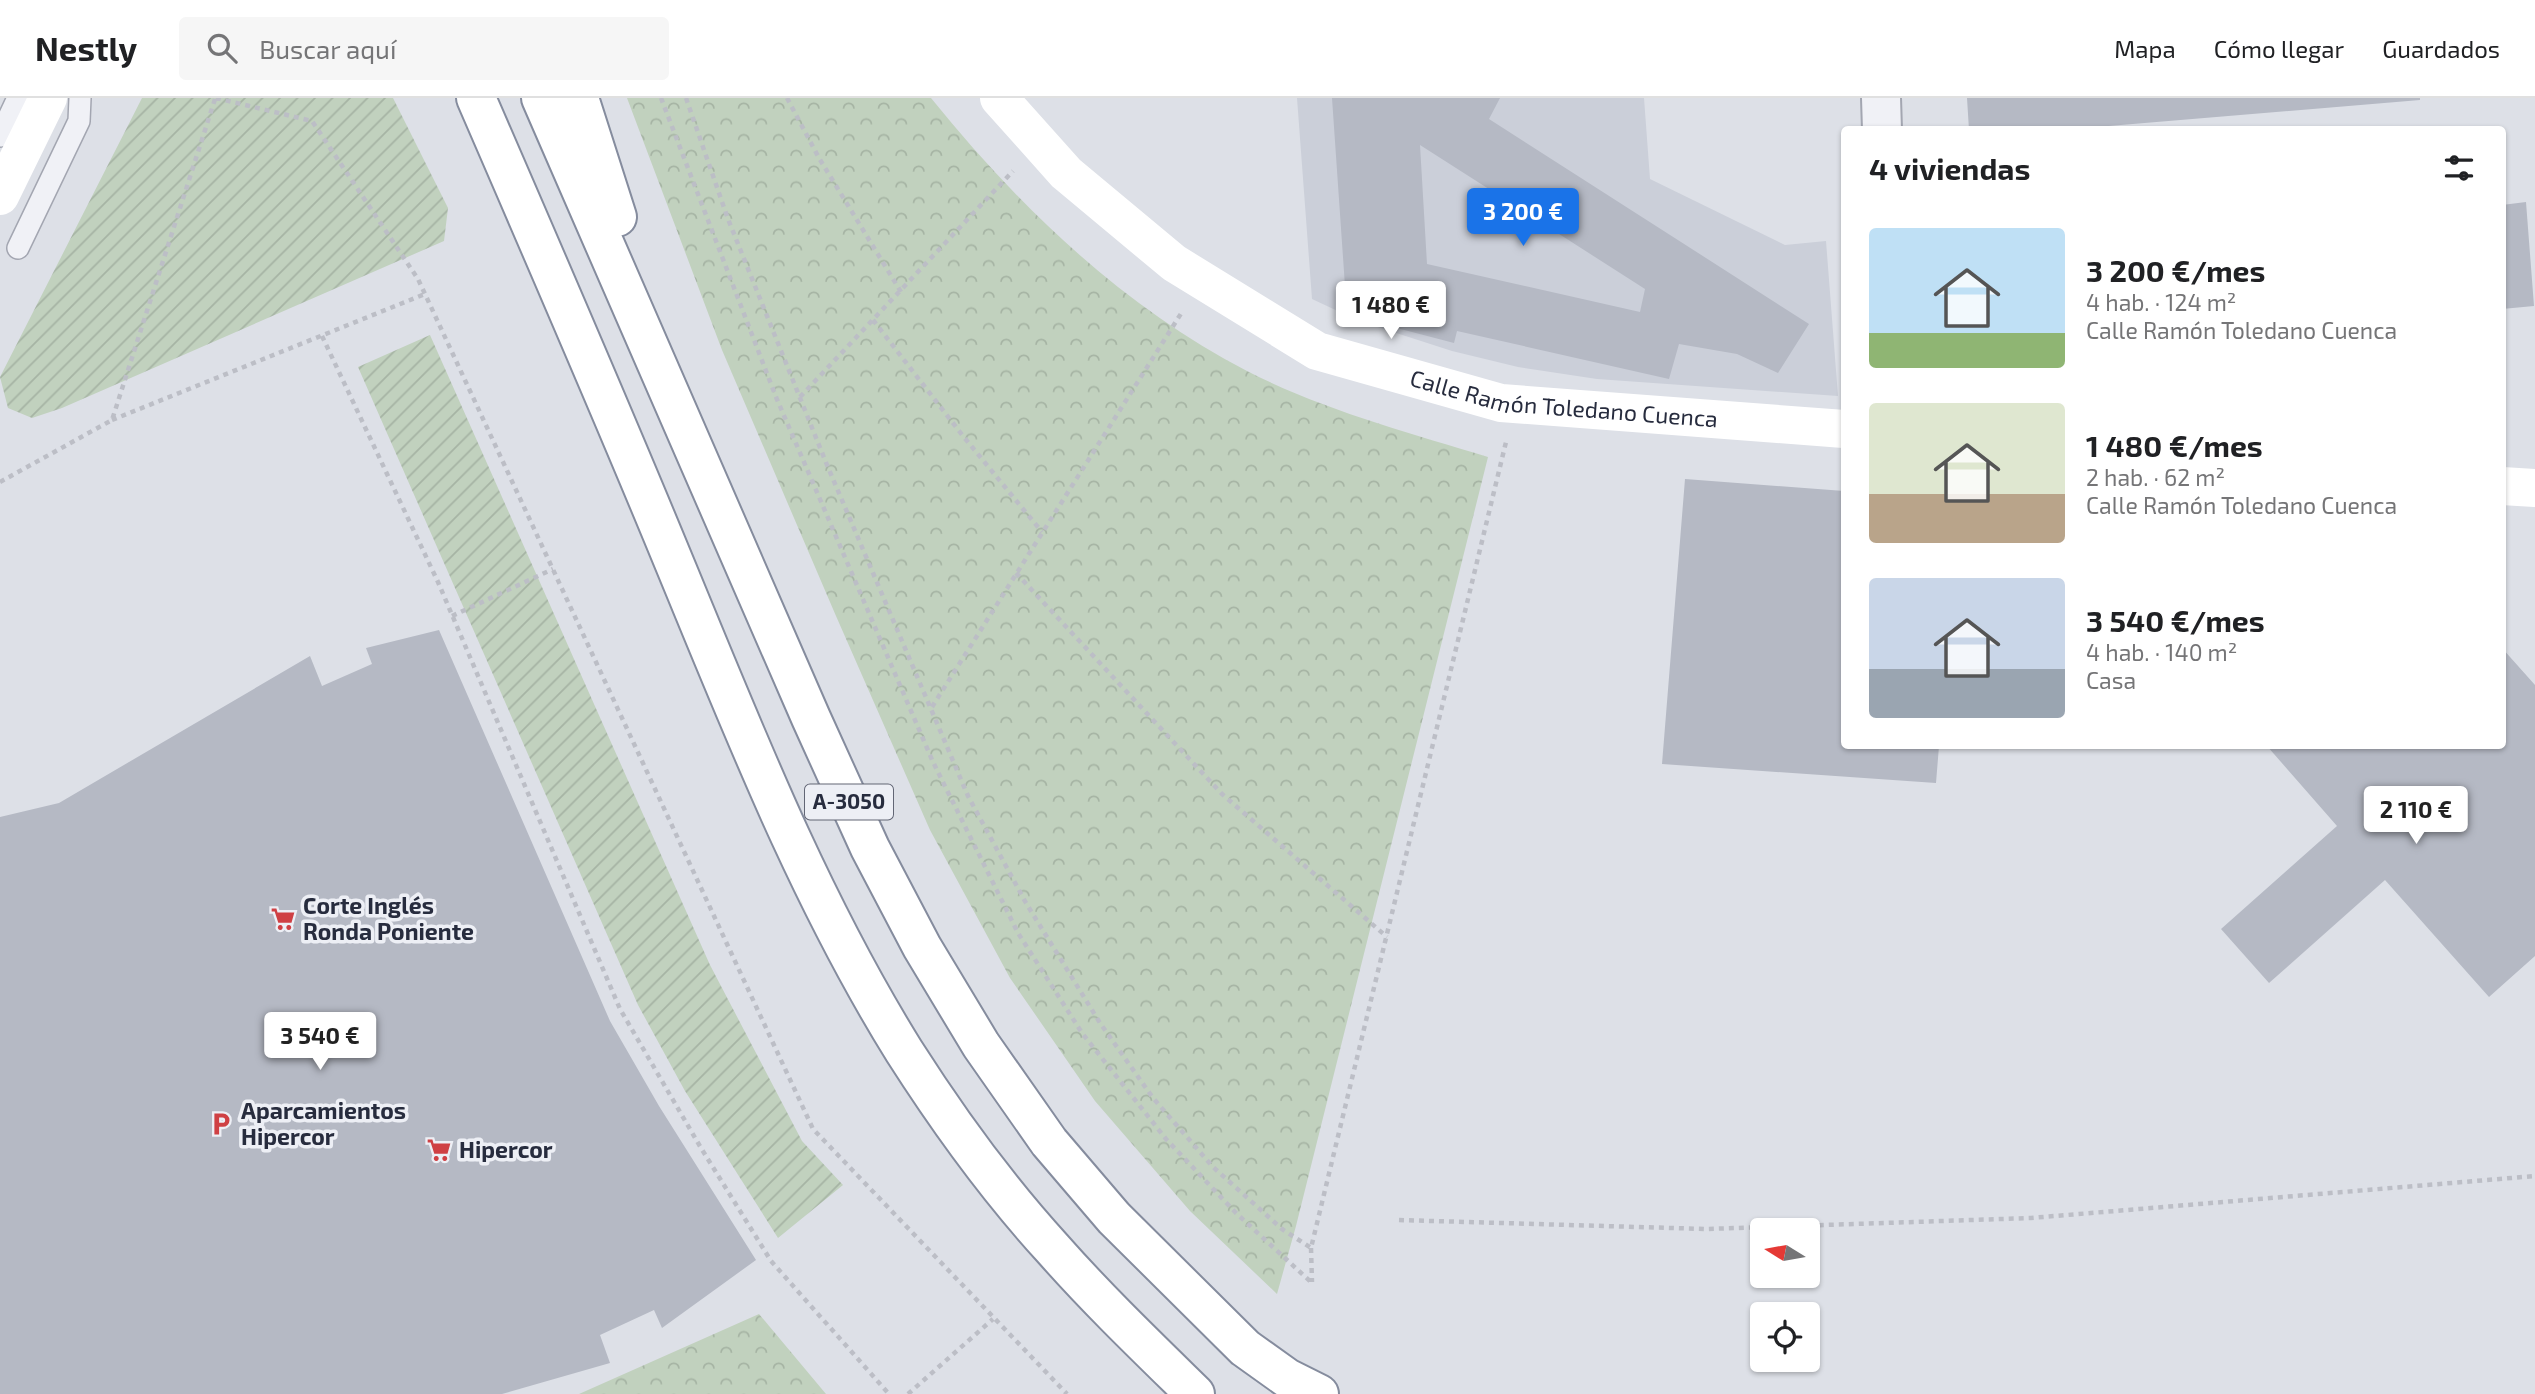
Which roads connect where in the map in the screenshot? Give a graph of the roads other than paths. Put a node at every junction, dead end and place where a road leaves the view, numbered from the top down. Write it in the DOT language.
graph roads {
  1 [pos="18,98"];
  2 [pos="48,98"];
  3 [pos="80,98"];
  4 [pos="448,98"];
  5 [pos="476,98"];
  6 [pos="541,98"];
  7 [pos="579,98"];
  8 [pos="999,98"];
  9 [pos="1881,98"];
  10 [pos="1882,126"];
  11 [pos="0,136"];
  12 [pos="0,196"];
  13 [pos="18,248"];
  14 [pos="594,373"];
  15 [pos="1841,429"];
  16 [pos="700,460"];
  17 [pos="2506,486"];
  18 [pos="2535,488"];
  19 [pos="1195,1394"];
  20 [pos="1320,1394"];
  1 -- 11 [label="lane"];
  2 -- 12 [label="main road"];
  3 -- 13 [label="lane"];
  4 -- 14 [label="main road"];
  5 -- 14 [label="main road, A-3050"];
  6 -- 16 [label="main road, A-3050"];
  7 -- 16 [label="main road"];
  8 -- 15 [label="main road, Calle Ramón Toledano Cuenca"];
  9 -- 10 [label="street"];
  14 -- 19 [label="main road, A-3050"];
  16 -- 20 [label="main road, A-3050"];
  17 -- 18 [label="main road"];
}
